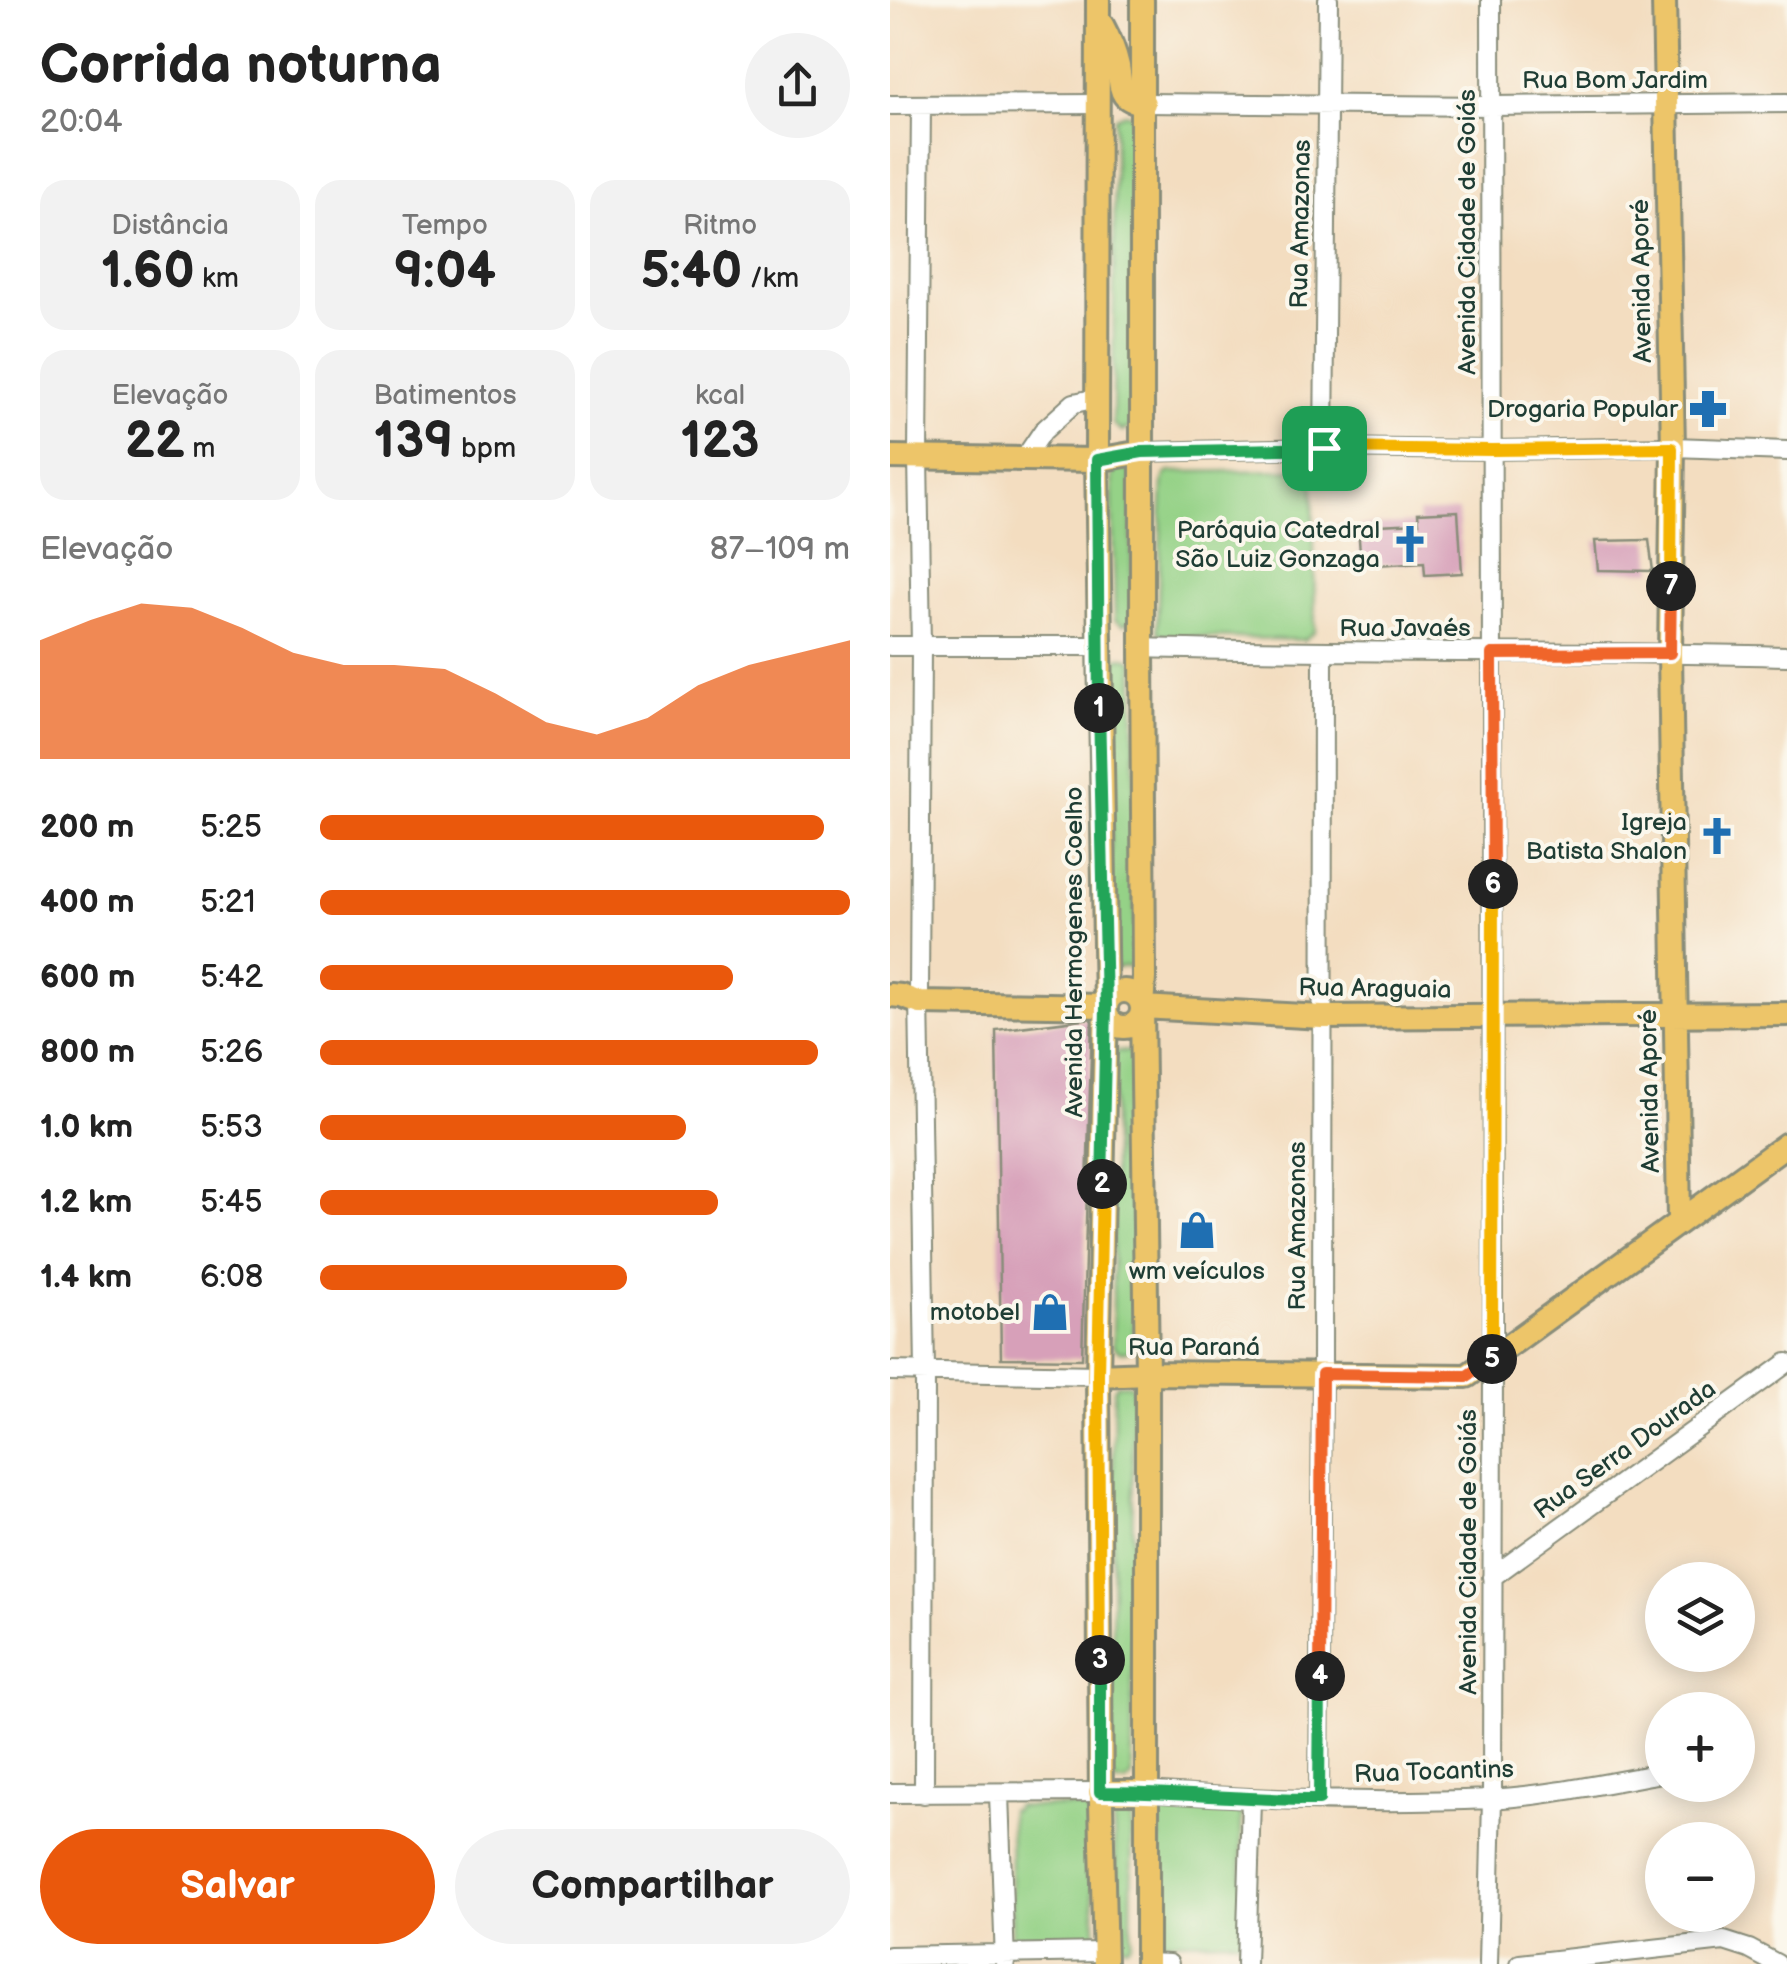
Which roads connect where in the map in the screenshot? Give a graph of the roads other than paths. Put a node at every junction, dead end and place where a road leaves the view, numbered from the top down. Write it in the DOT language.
graph roads {
  1 [pos="1142,0"];
  2 [pos="1328,0"];
  3 [pos="1492,0"];
  4 [pos="1664,0"];
  5 [pos="1098,9"];
  6 [pos="1144,103"];
  7 [pos="1328,103"];
  8 [pos="1099,104"];
  9 [pos="1787,104"];
  10 [pos="890,105"];
  11 [pos="920,105"];
  12 [pos="1667,105"];
  13 [pos="1492,106"];
  14 [pos="1098,398"];
  15 [pos="1324,448"];
  16 [pos="1672,448"];
  17 [pos="1492,450"];
  18 [pos="1787,451"];
  19 [pos="1142,452"];
  20 [pos="918,456"];
  21 [pos="890,457"];
  22 [pos="1024,459"];
  23 [pos="1097,460"];
  24 [pos="890,646"];
  25 [pos="921,646"];
  26 [pos="1098,646"];
  27 [pos="1142,648"];
  28 [pos="1323,652"];
  29 [pos="1670,653"];
  30 [pos="1492,654"];
  31 [pos="1787,656"];
  32 [pos="890,995"];
  33 [pos="920,1003"];
  34 [pos="1106,1006"];
  35 [pos="1142,1007"];
  36 [pos="890,1012"];
  37 [pos="1676,1014"];
  38 [pos="1787,1014"];
  39 [pos="1322,1017"];
  40 [pos="1493,1018"];
  41 [pos="1787,1144"];
  42 [pos="1679,1220"];
  43 [pos="1493,1358"];
  44 [pos="1787,1363"];
  45 [pos="890,1370"];
  46 [pos="924,1371"];
  47 [pos="1147,1373"];
  48 [pos="1322,1374"];
  49 [pos="1098,1375"];
  50 [pos="1492,1576"];
  51 [pos="1645,1776"];
  52 [pos="1100,1792"];
  53 [pos="1146,1792"];
  54 [pos="890,1793"];
  55 [pos="924,1794"];
  56 [pos="999,1794"];
  57 [pos="1492,1799"];
  58 [pos="1251,1800"];
  59 [pos="1319,1800"];
  60 [pos="890,1956"];
  61 [pos="1105,1958"];
  62 [pos="1005,1959"];
  63 [pos="1147,1963"];
  64 [pos="1169,1964"];
  65 [pos="1246,1964"];
  66 [pos="1488,1964"];
  67 [pos="1520,1964"];
  68 [pos="1777,1964"];
  1 -- 6 [label="main road"];
  2 -- 7 [label="street, Rua Amazonas"];
  3 -- 13 [label="street, Avenida Cidade de Goiás"];
  4 -- 12 [label="main road, Avenida Aporé"];
  5 -- 6 [label="main road"];
  5 -- 8 [label="main road, Avenida Hermogenes Coelho"];
  6 -- 7 [label="street, Rua Bom Jardim"];
  6 -- 19 [label="main road"];
  7 -- 13 [label="street, Rua Bom Jardim"];
  7 -- 15 [label="street, Rua Amazonas"];
  8 -- 11 [label="street"];
  8 -- 14 [label="main road, Avenida Hermogenes Coelho"];
  9 -- 12 [label="street, Rua Bom Jardim"];
  10 -- 11 [label="street"];
  11 -- 20 [label="street"];
  12 -- 13 [label="street, Rua Bom Jardim"];
  12 -- 16 [label="main road, Avenida Aporé"];
  13 -- 17 [label="street, Avenida Cidade de Goiás"];
  14 -- 22 [label="street"];
  14 -- 23 [label="main road, Avenida Hermogenes Coelho"];
  15 -- 17 [label="street"];
  15 -- 19 [label="street"];
  16 -- 17 [label="street"];
  16 -- 18 [label="street"];
  16 -- 29 [label="main road, Avenida Aporé"];
  17 -- 30 [label="street, Avenida Cidade de Goiás"];
  19 -- 23 [label="main road"];
  19 -- 27 [label="main road"];
  20 -- 21 [label="main road"];
  20 -- 22 [label="main road"];
  20 -- 25 [label="street"];
  22 -- 23 [label="main road"];
  23 -- 26 [label="main road, Avenida Hermogenes Coelho"];
  24 -- 25 [label="street"];
  25 -- 26 [label="street"];
  25 -- 33 [label="street"];
  26 -- 27 [label="main road"];
  26 -- 34 [label="main road, Avenida Hermogenes Coelho"];
  27 -- 28 [label="street, Rua Javaés"];
  27 -- 35 [label="main road"];
  28 -- 30 [label="street, Rua Javaés"];
  28 -- 39 [label="street, Rua Amazonas"];
  29 -- 30 [label="street, Rua Javaés"];
  29 -- 31 [label="street, Rua Javaés"];
  29 -- 37 [label="main road, Avenida Aporé"];
  30 -- 40 [label="street, Avenida Cidade de Goiás"];
  32 -- 33 [label="main road"];
  33 -- 34 [label="main road"];
  33 -- 36 [label="main road"];
  33 -- 46 [label="street"];
  34 -- 35 [label="main road, Rua Araguaia"];
  34 -- 49 [label="main road, Avenida Hermogenes Coelho"];
  35 -- 39 [label="main road, Rua Araguaia"];
  35 -- 47 [label="main road"];
  37 -- 38 [label="main road, Rua Araguaia"];
  37 -- 40 [label="main road, Rua Araguaia"];
  37 -- 42 [label="main road, Avenida Aporé"];
  39 -- 40 [label="main road, Rua Araguaia"];
  39 -- 48 [label="street, Rua Amazonas"];
  40 -- 43 [label="street, Avenida Cidade de Goiás"];
  41 -- 42 [label="main road, Rua Paraná"];
  42 -- 43 [label="main road, Rua Paraná"];
  43 -- 48 [label="main road, Rua Paraná"];
  43 -- 50 [label="street, Avenida Cidade de Goiás"];
  44 -- 50 [label="street, Rua Serra Dourada"];
  45 -- 46 [label="street, Rua Paraná"];
  46 -- 49 [label="street, Rua Paraná"];
  46 -- 55 [label="street"];
  47 -- 48 [label="main road, Rua Paraná"];
  47 -- 49 [label="main road, Rua Paraná"];
  47 -- 53 [label="main road"];
  48 -- 59 [label="street, Rua Amazonas"];
  49 -- 52 [label="main road, Avenida Hermogenes Coelho"];
  50 -- 57 [label="street, Avenida Cidade de Goiás"];
  51 -- 57 [label="street, Rua Tocantins"];
  52 -- 53 [label="main road"];
  52 -- 56 [label="street"];
  52 -- 61 [label="main road, Avenida Hermogenes Coelho"];
  53 -- 58 [label="street, Rua Tocantins"];
  53 -- 63 [label="main road"];
  54 -- 55 [label="street"];
  55 -- 56 [label="street"];
  56 -- 62 [label="street"];
  57 -- 59 [label="street, Rua Tocantins"];
  57 -- 66 [label="street, Avenida Cidade de Goiás"];
  58 -- 59 [label="street, Rua Tocantins"];
  58 -- 65 [label="street"];
  60 -- 62 [label="street"];
  61 -- 62 [label="street"];
  61 -- 63 [label="main road"];
  63 -- 64 [label="street"];
  67 -- 68 [label="street"];
}
